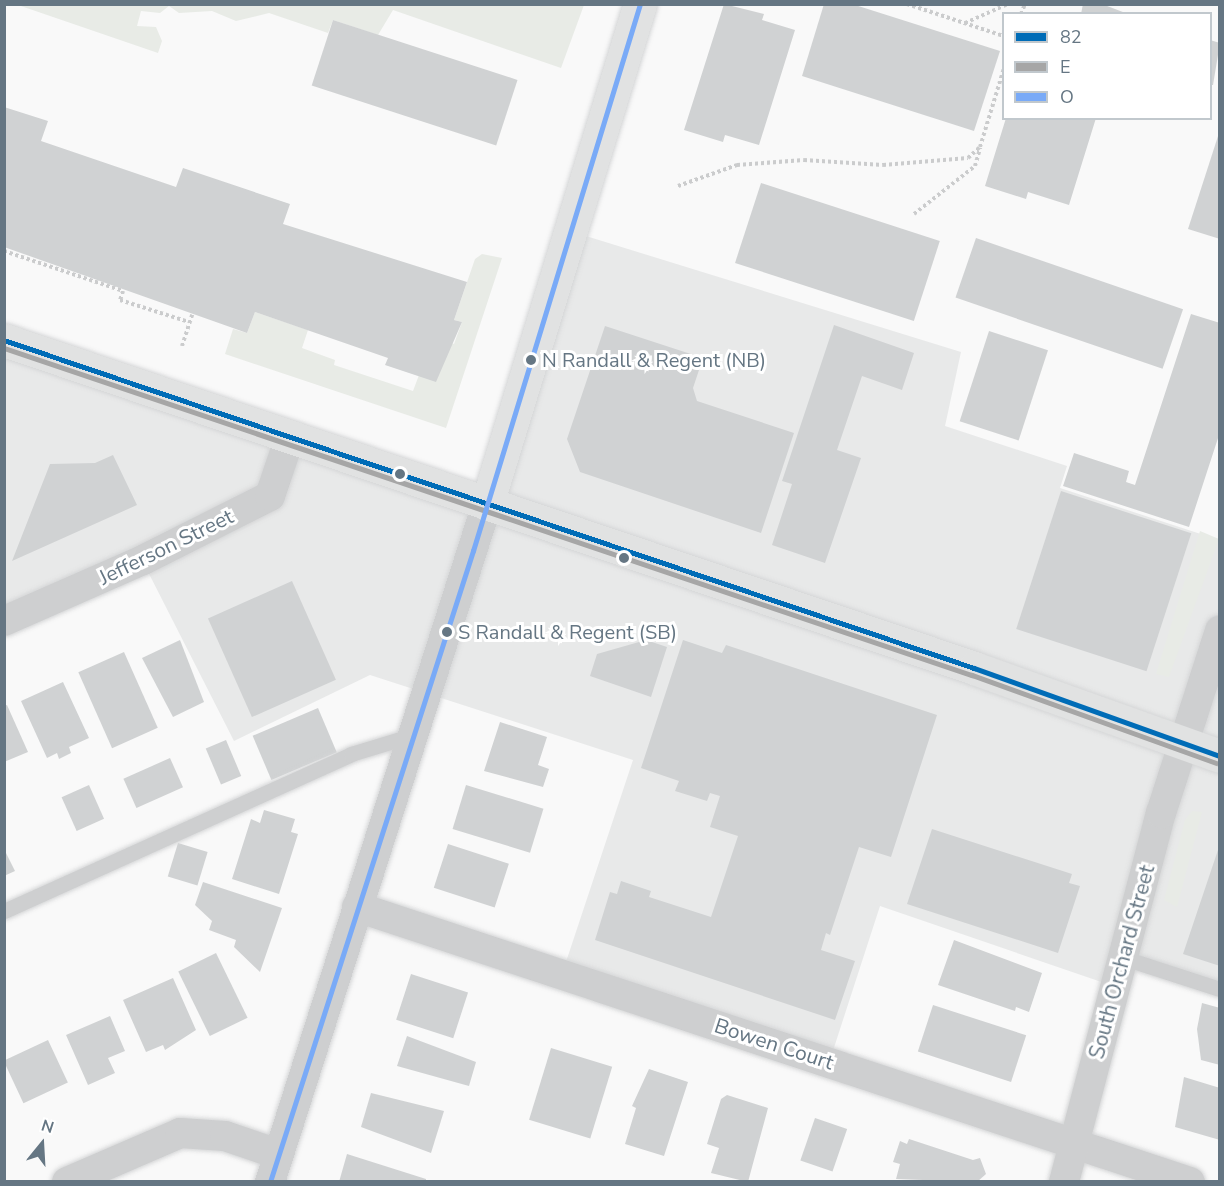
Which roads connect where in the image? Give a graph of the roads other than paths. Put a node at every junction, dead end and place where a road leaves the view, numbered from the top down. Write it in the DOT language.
graph roads {
  1 [pos="640,4"];
  2 [pos="4,340"];
  3 [pos="290,437"];
  4 [pos="487,504"];
  5 [pos="4,621"];
  6 [pos="1220,630"];
  7 [pos="413,735"];
  8 [pos="1184,744"];
  9 [pos="1220,756"];
  10 [pos="357,907"];
  11 [pos="4,911"];
  12 [pos="1124,958"];
  13 [pos="1220,989"];
  14 [pos="1074,1143"];
  15 [pos="274,1168"];
  16 [pos="67,1182"];
  17 [pos="1064,1182"];
  18 [pos="1190,1182"];
  1 -- 4 [label="main road"];
  2 -- 3 [label="main road"];
  3 -- 4 [label="main road"];
  3 -- 5 [label="street, Jefferson Street"];
  4 -- 7 [label="street"];
  4 -- 8 [label="main road"];
  6 -- 8 [label="street, South Orchard Street"];
  7 -- 10 [label="street"];
  7 -- 11 [label="lane"];
  8 -- 9 [label="main road"];
  8 -- 12 [label="street, South Orchard Street"];
  10 -- 14 [label="street, Bowen Court"];
  10 -- 15 [label="street"];
  12 -- 13 [label="lane"];
  12 -- 14 [label="street, South Orchard Street"];
  14 -- 17 [label="street, South Orchard Street"];
  14 -- 18 [label="street, Bowen Court"];
  15 -- 16 [label="street"];
}
